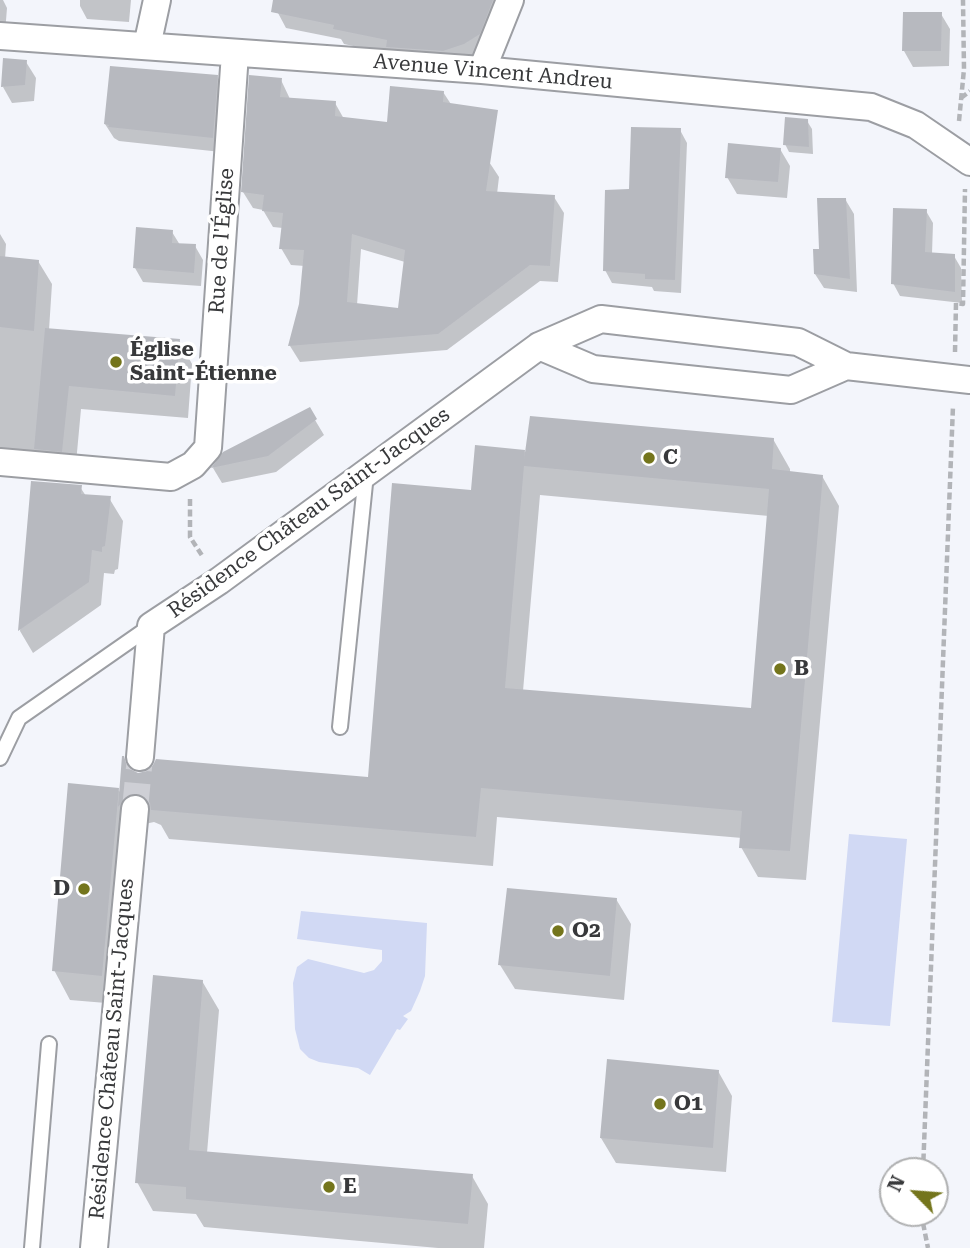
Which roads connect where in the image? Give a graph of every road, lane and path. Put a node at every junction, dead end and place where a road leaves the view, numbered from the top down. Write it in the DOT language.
graph roads {
  1 [pos="157,0"];
  2 [pos="510,0"];
  3 [pos="963,0"];
  4 [pos="0,36"];
  5 [pos="147,46"];
  6 [pos="235,53"];
  7 [pos="482,70"];
  8 [pos="970,90"];
  9 [pos="961,98"];
  10 [pos="963,158"];
  11 [pos="539,346"];
  12 [pos="846,366"];
  13 [pos="962,379"];
  14 [pos="0,462"];
  15 [pos="366,474"];
  16 [pos="190,499"];
  17 [pos="190,537"];
  18 [pos="151,626"];
  19 [pos="340,727"];
  20 [pos="139,757"];
  21 [pos="0,758"];
  22 [pos="135,808"];
  23 [pos="49,1044"];
  24 [pos="924,1157"];
  25 [pos="924,1227"];
  26 [pos="32,1248"];
  27 [pos="94,1248"];
  28 [pos="928,1248"];
  1 -- 5 [label="street"];
  2 -- 7 [label="street"];
  3 -- 9 [label="path"];
  4 -- 5 [label="street, Avenue Vincent Andreu"];
  5 -- 6 [label="street, Avenue Vincent Andreu"];
  6 -- 7 [label="street, Avenue Vincent Andreu"];
  6 -- 14 [label="street, Rue de l'Église"];
  7 -- 10 [label="street, Avenue Vincent Andreu"];
  8 -- 9 [label="path"];
  9 -- 10 [label="path"];
  10 -- 13 [label="path"];
  11 -- 12 [label="street"];
  11 -- 12 [label="street, Résidence Château Saint-Jacques"];
  11 -- 15 [label="street, Résidence Château Saint-Jacques"];
  12 -- 13 [label="street, Résidence Château Saint-Jacques"];
  13 -- 24 [label="path"];
  15 -- 18 [label="street, Résidence Château Saint-Jacques"];
  15 -- 19 [label="lane"];
  16 -- 17 [label="path"];
  18 -- 20 [label="street, Résidence Château Saint-Jacques"];
  18 -- 21 [label="lane"];
  22 -- 27 [label="street, Résidence Château Saint-Jacques"];
  23 -- 26 [label="lane"];
  25 -- 28 [label="path"];
}
